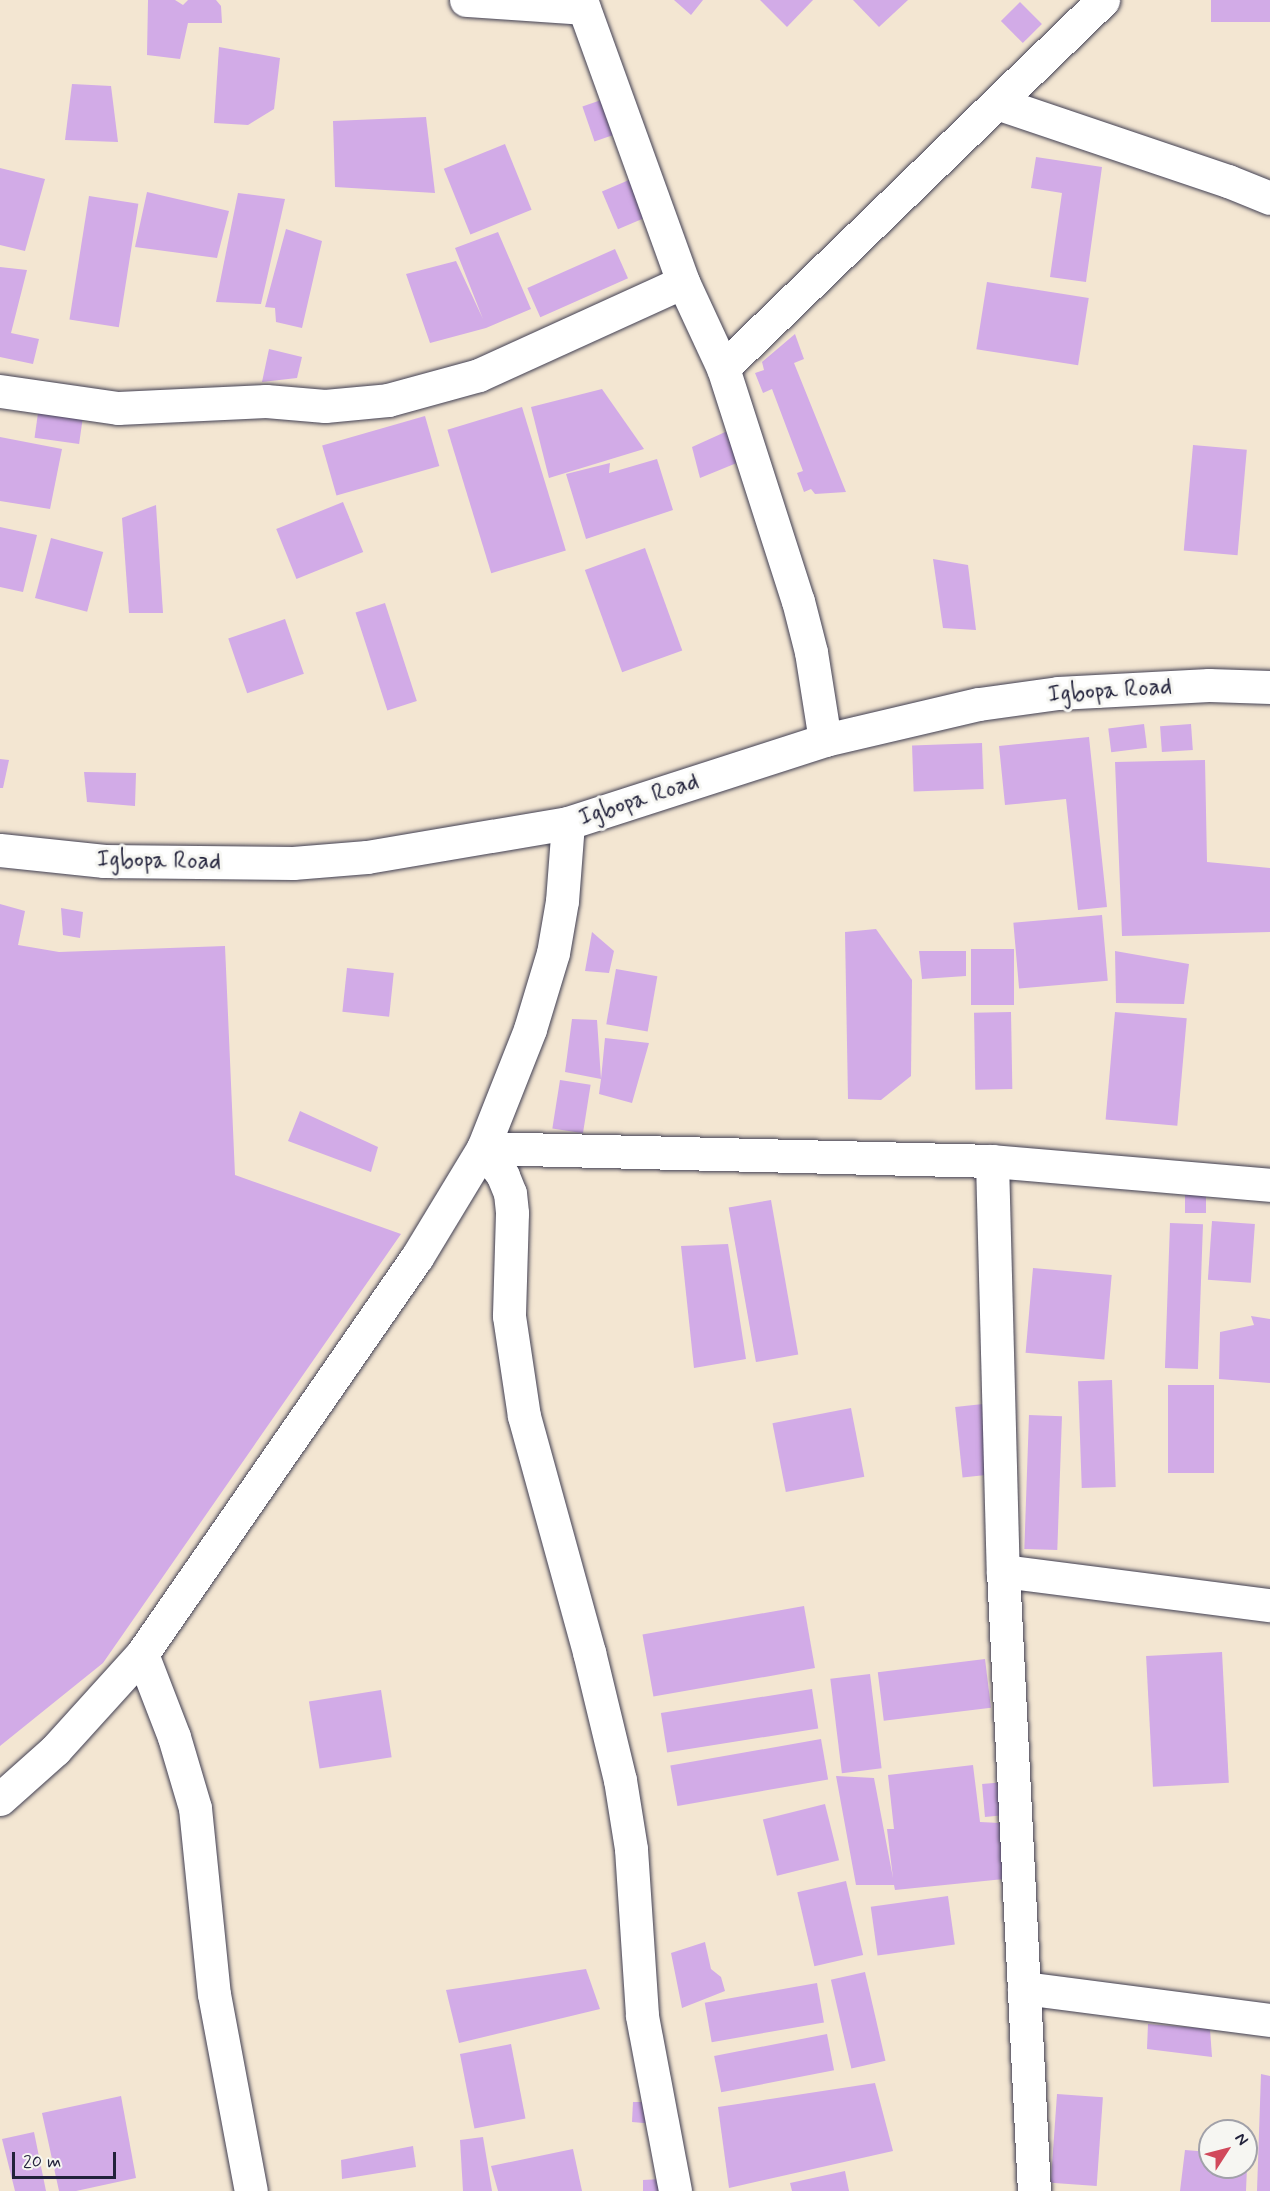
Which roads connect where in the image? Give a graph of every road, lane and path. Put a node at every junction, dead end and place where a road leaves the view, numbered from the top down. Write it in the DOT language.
graph roads {
  1 [pos="466,0"];
  2 [pos="1103,0"];
  3 [pos="582,4"];
  4 [pos="997,103"];
  5 [pos="1270,198"];
  6 [pos="683,282"];
  7 [pos="723,368"];
  8 [pos="0,391"];
  9 [pos="1270,687"];
  10 [pos="825,740"];
  11 [pos="568,823"];
  12 [pos="0,850"];
  13 [pos="483,1148"];
  14 [pos="992,1161"];
  15 [pos="1270,1185"];
  16 [pos="1004,1571"];
  17 [pos="1270,1605"];
  18 [pos="142,1654"];
  19 [pos="0,1799"];
  20 [pos="1024,1988"];
  21 [pos="1270,2020"];
  22 [pos="251,2191"];
  23 [pos="675,2191"];
  24 [pos="1034,2191"];
  1 -- 3 [label="street"];
  2 -- 4 [label="street"];
  3 -- 6 [label="street"];
  4 -- 5 [label="street"];
  4 -- 7 [label="street"];
  6 -- 7 [label="street"];
  6 -- 8 [label="street"];
  7 -- 10 [label="street"];
  9 -- 10 [label="street, Igbopa Road"];
  10 -- 11 [label="street, Igbopa Road"];
  11 -- 12 [label="street, Igbopa Road"];
  11 -- 13 [label="street"];
  13 -- 14 [label="street"];
  13 -- 18 [label="street"];
  13 -- 23 [label="street"];
  14 -- 15 [label="street"];
  14 -- 16 [label="street"];
  16 -- 17 [label="street"];
  16 -- 20 [label="street"];
  18 -- 19 [label="street"];
  18 -- 22 [label="street"];
  20 -- 21 [label="street"];
  20 -- 24 [label="street"];
}
